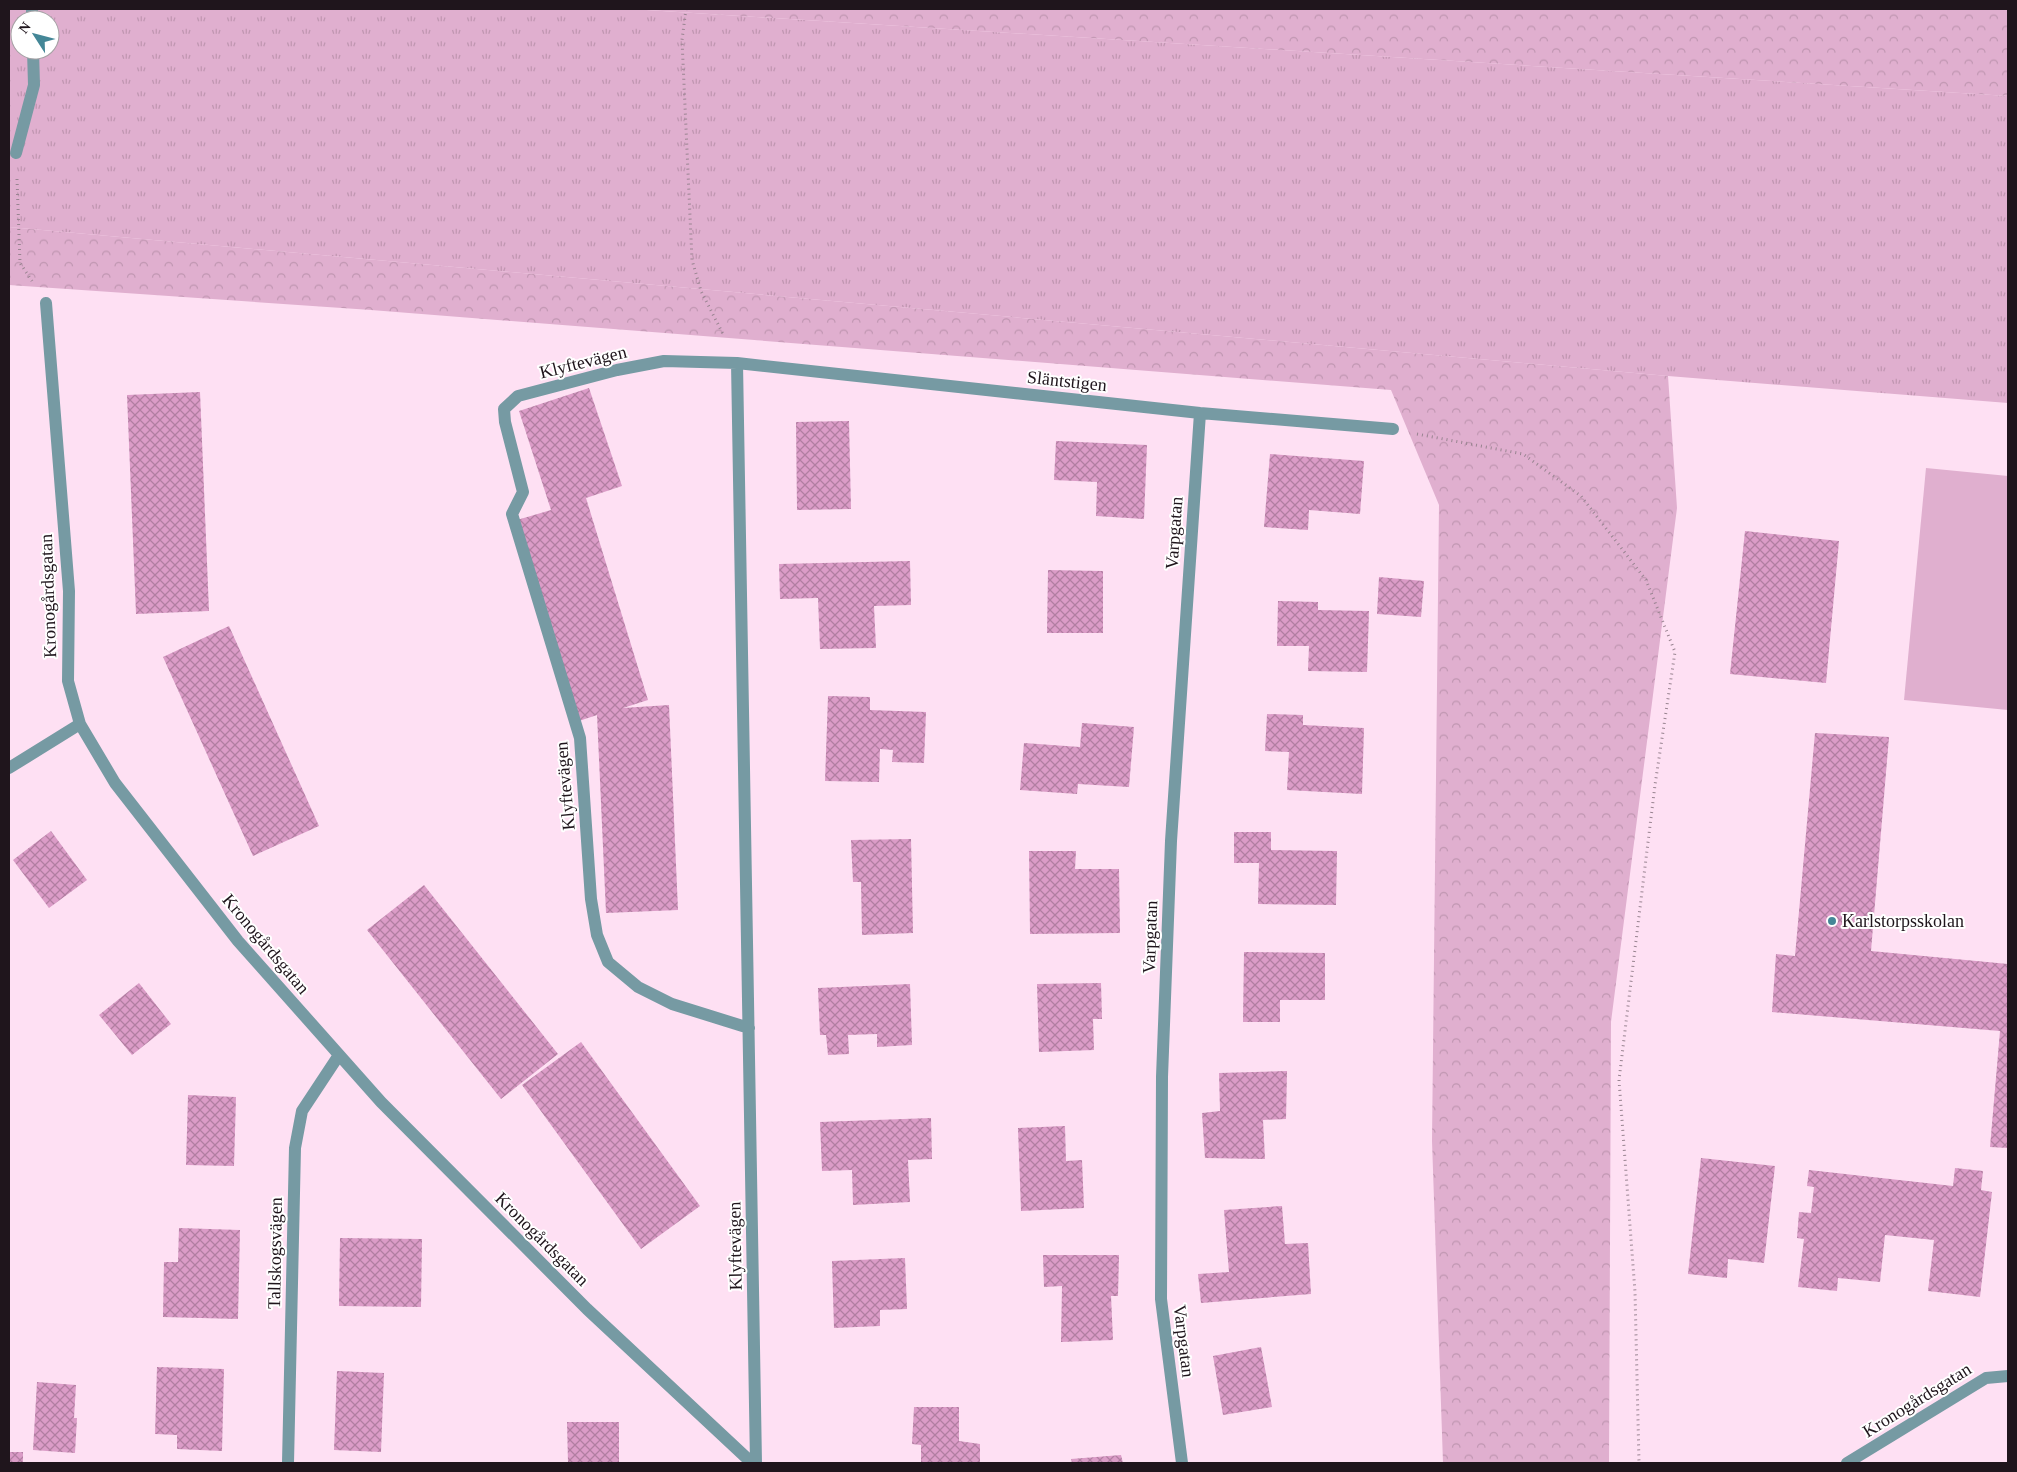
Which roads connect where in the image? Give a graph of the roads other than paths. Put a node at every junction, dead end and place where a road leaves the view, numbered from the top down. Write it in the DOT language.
graph roads {
  1 [pos="33,60"];
  2 [pos="16,153"];
  3 [pos="46,303"];
  4 [pos="738,363"];
  5 [pos="1200,413"];
  6 [pos="1393,429"];
  7 [pos="80,724"];
  8 [pos="9,768"];
  9 [pos="749,1028"];
  10 [pos="339,1055"];
  11 [pos="2008,1376"];
  12 [pos="288,1463"];
  13 [pos="754,1463"];
  14 [pos="1182,1463"];
  15 [pos="1847,1463"];
  1 -- 2 [label="street"];
  3 -- 7 [label="street, Kronogårdsgatan"];
  4 -- 5 [label="street, Släntstigen"];
  4 -- 9 [label="street, Klyftevägen"];
  4 -- 9 [label="street, Klyftevägen"];
  5 -- 6 [label="street, Släntstigen"];
  5 -- 14 [label="street, Varpgatan"];
  7 -- 8 [label="street"];
  7 -- 10 [label="street, Kronogårdsgatan"];
  9 -- 13 [label="street, Klyftevägen"];
  10 -- 12 [label="street, Tallskogsvägen"];
  10 -- 13 [label="street, Kronogårdsgatan"];
  11 -- 15 [label="street, Kronogårdsgatan"];
}
